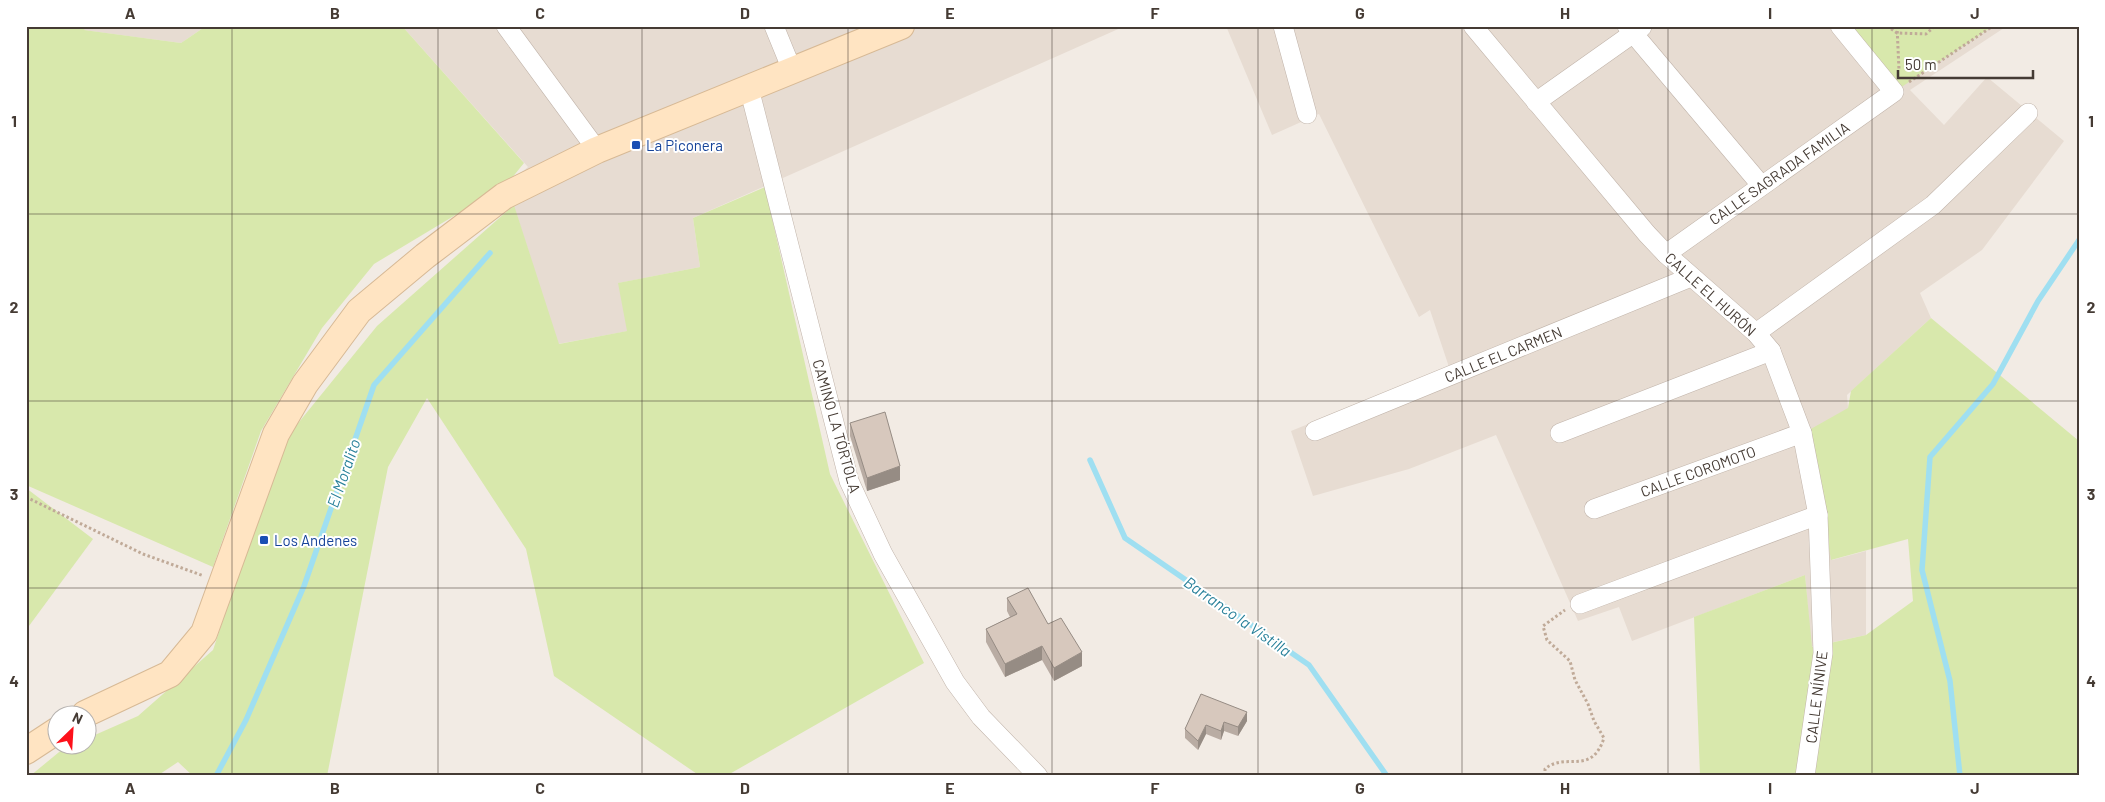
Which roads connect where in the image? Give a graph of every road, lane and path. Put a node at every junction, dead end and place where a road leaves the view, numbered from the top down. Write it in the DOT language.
graph roads {
  1 [pos="506,26"];
  2 [pos="774,26"];
  3 [pos="900,26"];
  4 [pos="1283,26"];
  5 [pos="1473,26"];
  6 [pos="1840,26"];
  7 [pos="1887,26"];
  8 [pos="1897,26"];
  9 [pos="1935,26"];
  10 [pos="1993,26"];
  11 [pos="1635,29"];
  12 [pos="1897,33"];
  13 [pos="792,70"];
  14 [pos="749,88"];
  15 [pos="1897,90"];
  16 [pos="1536,102"];
  17 [pos="2028,113"];
  18 [pos="1307,114"];
  19 [pos="597,150"];
  20 [pos="1761,185"];
  21 [pos="1666,254"];
  22 [pos="1691,276"];
  23 [pos="1756,333"];
  24 [pos="1771,351"];
  25 [pos="1315,431"];
  26 [pos="1560,433"];
  27 [pos="1802,433"];
  28 [pos="26,497"];
  29 [pos="1594,509"];
  30 [pos="1818,515"];
  31 [pos="222,583"];
  32 [pos="1580,604"];
  33 [pos="1822,619"];
  34 [pos="98,708"];
  35 [pos="48,737"];
  36 [pos="26,751"];
  37 [pos="1038,776"];
  38 [pos="1545,776"];
  39 [pos="1805,776"];
  1 -- 19 [label="street"];
  2 -- 13 [label="street"];
  3 -- 13 [label="main road"];
  4 -- 18 [label="street"];
  5 -- 16 [label="street, CALLE EL HURÓN"];
  6 -- 15 [label="street"];
  7 -- 12 [label="path"];
  8 -- 12 [label="path"];
  9 -- 12 [label="path"];
  10 -- 15 [label="path"];
  11 -- 16 [label="street"];
  11 -- 20 [label="street"];
  12 -- 15 [label="path"];
  13 -- 14 [label="main road"];
  14 -- 19 [label="main road"];
  14 -- 37 [label="street, CAMINO LA TÓRTOLA"];
  15 -- 20 [label="street, CALLE SAGRADA FAMILIA"];
  16 -- 21 [label="street, CALLE EL HURÓN"];
  17 -- 23 [label="street"];
  19 -- 31 [label="main road"];
  20 -- 21 [label="street, CALLE SAGRADA FAMILIA"];
  21 -- 22 [label="street, CALLE EL HURÓN"];
  22 -- 23 [label="street, CALLE EL HURÓN"];
  22 -- 25 [label="street, CALLE EL CARMEN"];
  23 -- 24 [label="street, CALLE EL HURÓN"];
  24 -- 26 [label="street"];
  24 -- 27 [label="street, CALLE EL HURÓN"];
  27 -- 29 [label="street, CALLE COROMOTO"];
  27 -- 30 [label="street, CALLE EL HURÓN"];
  28 -- 31 [label="path"];
  30 -- 32 [label="street"];
  30 -- 33 [label="street, CALLE EL HURÓN"];
  31 -- 34 [label="main road"];
  32 -- 38 [label="path"];
  33 -- 39 [label="street, CALLE NÍNIVE"];
  35 -- 36 [label="main road"];
}
